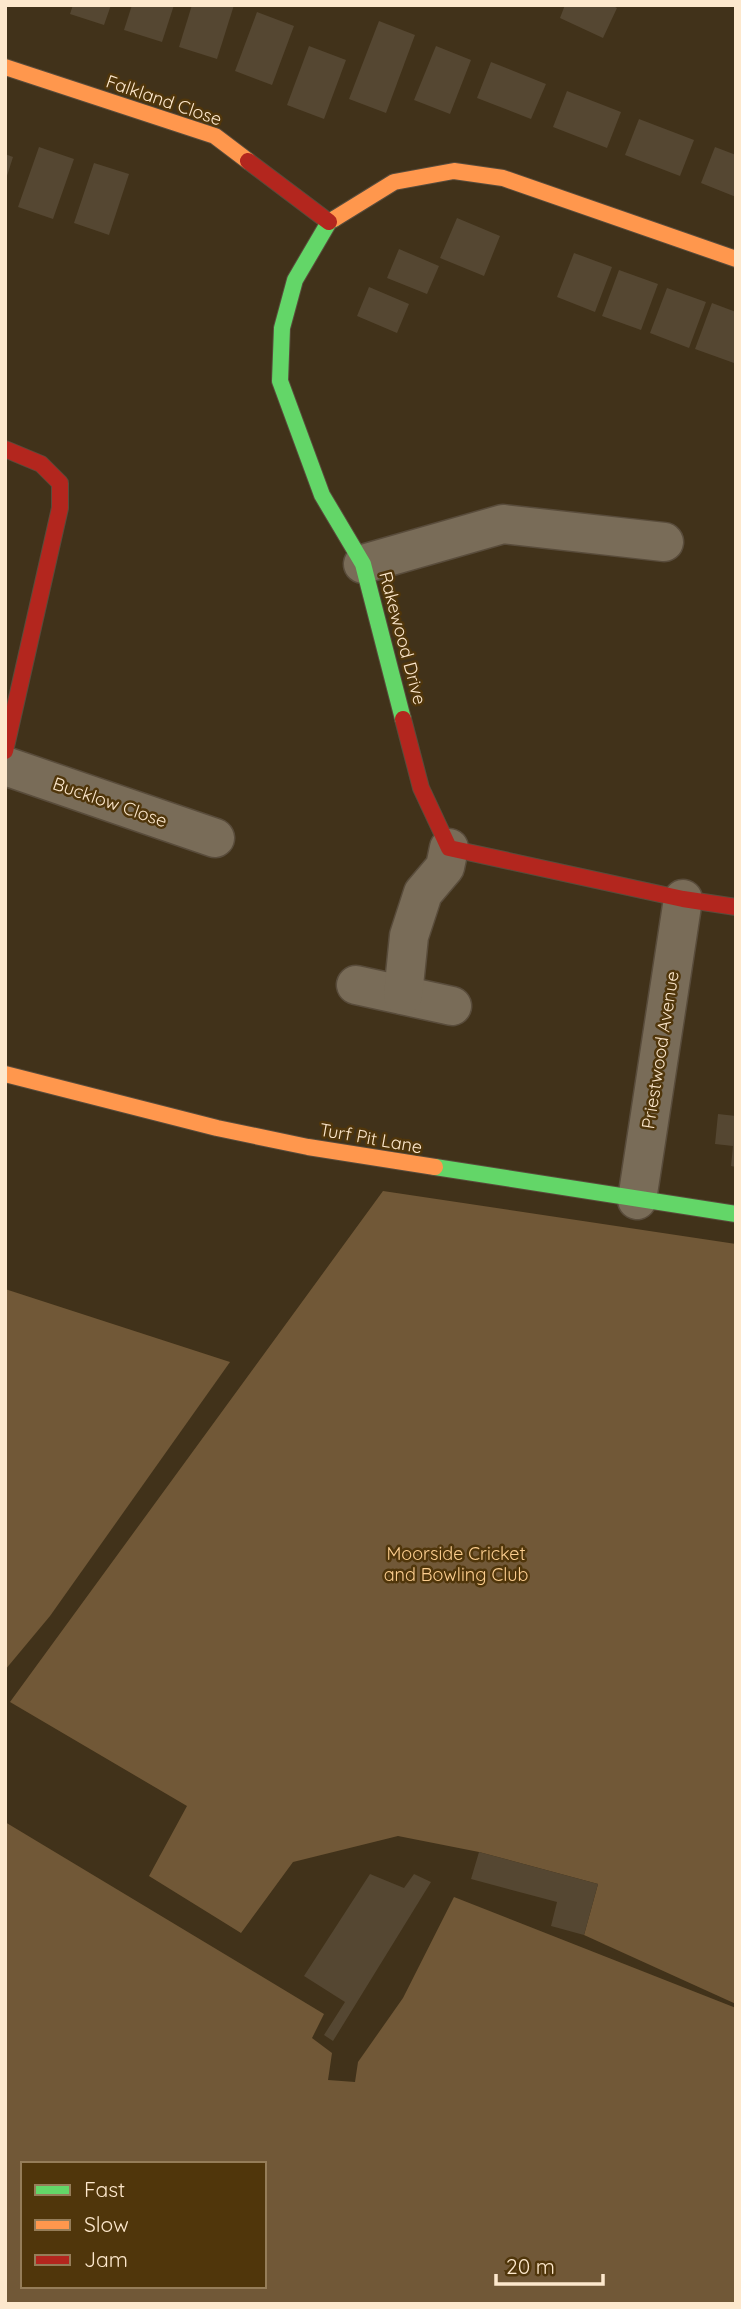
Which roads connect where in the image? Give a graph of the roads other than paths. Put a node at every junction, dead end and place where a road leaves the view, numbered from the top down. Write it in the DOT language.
graph roads {
  1 [pos="5,67"];
  2 [pos="329,222"];
  3 [pos="736,259"];
  4 [pos="5,449"];
  5 [pos="664,542"];
  6 [pos="363,564"];
  7 [pos="5,751"];
  8 [pos="5,766"];
  9 [pos="215,838"];
  10 [pos="449,848"];
  11 [pos="682,900"];
  12 [pos="736,907"];
  13 [pos="356,985"];
  14 [pos="403,995"];
  15 [pos="452,1006"];
  16 [pos="5,1074"];
  17 [pos="637,1200"];
  18 [pos="736,1214"];
  1 -- 2 [label="street, Falkland Close"];
  2 -- 3 [label="street, Rakewood Drive"];
  2 -- 6 [label="street, Rakewood Drive"];
  4 -- 7 [label="street"];
  5 -- 6 [label="street"];
  6 -- 10 [label="street, Rakewood Drive"];
  8 -- 9 [label="street, Bucklow Close"];
  10 -- 11 [label="street"];
  10 -- 14 [label="street"];
  11 -- 12 [label="street"];
  11 -- 17 [label="street, Priestwood Avenue"];
  13 -- 14 [label="street"];
  14 -- 15 [label="street"];
  16 -- 17 [label="street, Turf Pit Lane"];
  17 -- 18 [label="street, Turf Pit Lane"];
}
